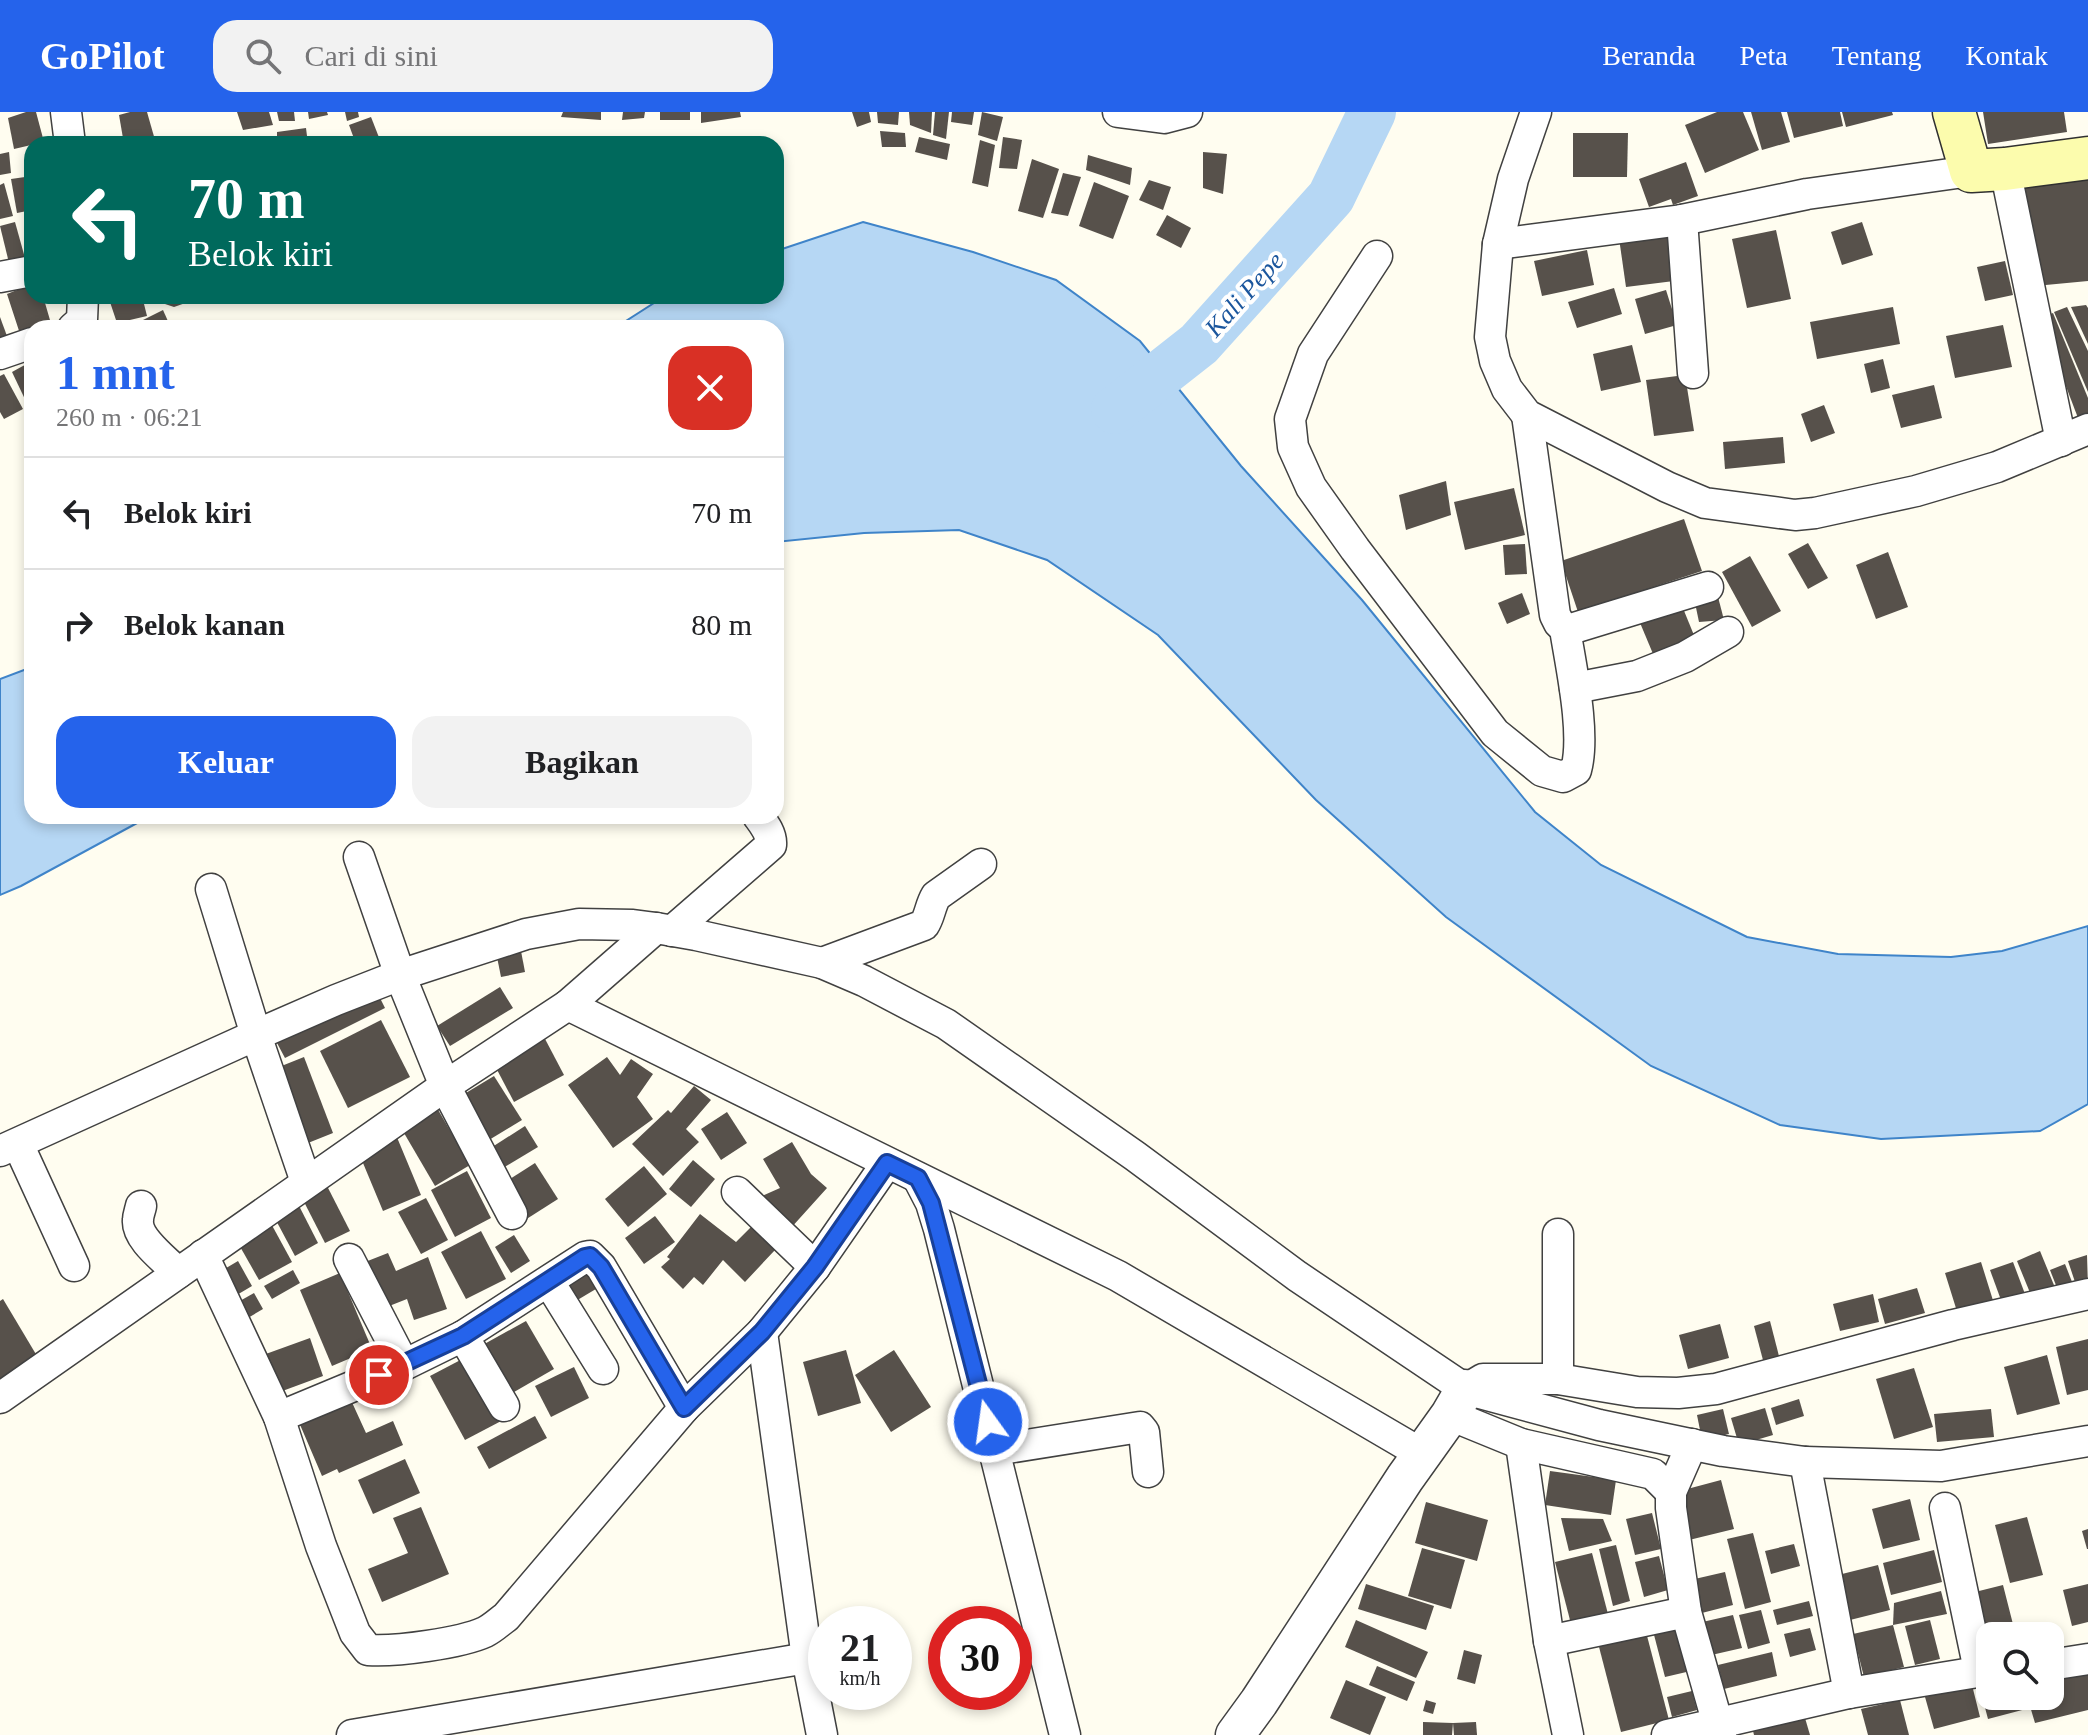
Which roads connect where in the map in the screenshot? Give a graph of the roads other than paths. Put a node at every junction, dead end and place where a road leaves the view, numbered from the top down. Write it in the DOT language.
graph roads {
  1 [pos="66,112"];
  2 [pos="1118,112"];
  3 [pos="1187,112"];
  4 [pos="1536,112"];
  5 [pos="1954,112"];
  6 [pos="69,136"];
  7 [pos="2088,158"];
  8 [pos="1988,170"];
  9 [pos="1682,220"];
  10 [pos="1498,244"];
  11 [pos="1377,256"];
  12 [pos="24,272"];
  13 [pos="0,277"];
  14 [pos="24,346"];
  15 [pos="0,354"];
  16 [pos="1693,373"];
  17 [pos="1527,415"];
  18 [pos="2088,429"];
  19 [pos="2061,441"];
  20 [pos="1708,587"];
  21 [pos="1565,629"];
  22 [pos="1728,632"];
  23 [pos="1575,688"];
  24 [pos="764,824"];
  25 [pos="359,857"];
  26 [pos="981,864"];
  27 [pos="211,889"];
  28 [pos="664,929"];
  29 [pos="822,963"];
  30 [pos="400,975"];
  31 [pos="568,1005"];
  32 [pos="256,1035"];
  33 [pos="445,1086"];
  34 [pos="9,1148"];
  35 [pos="887,1163"];
  36 [pos="918,1178"];
  37 [pos="306,1182"];
  38 [pos="737,1192"];
  39 [pos="141,1206"];
  40 [pos="512,1214"];
  41 [pos="1558,1234"];
  42 [pos="203,1255"];
  43 [pos="349,1259"];
  44 [pos="74,1266"];
  45 [pos="815,1267"];
  46 [pos="178,1273"];
  47 [pos="549,1282"];
  48 [pos="2088,1294"];
  49 [pos="762,1332"];
  50 [pos="463,1336"];
  51 [pos="404,1365"];
  52 [pos="603,1369"];
  53 [pos="1558,1379"];
  54 [pos="0,1398"];
  55 [pos="1457,1402"];
  56 [pos="504,1406"];
  57 [pos="684,1408"];
  58 [pos="279,1417"];
  59 [pos="2088,1428"];
  60 [pos="2088,1441"];
  61 [pos="1521,1444"];
  62 [pos="1692,1444"];
  63 [pos="2058,1446"];
  64 [pos="995,1450"];
  65 [pos="1422,1454"];
  66 [pos="2088,1459"];
  67 [pos="1805,1462"];
  68 [pos="1148,1472"];
  69 [pos="1671,1492"];
  70 [pos="1945,1508"];
  71 [pos="1686,1612"];
  72 [pos="1976,1637"];
  73 [pos="1549,1641"];
  74 [pos="807,1658"];
  75 [pos="2088,1659"];
  76 [pos="2064,1663"];
  77 [pos="1976,1671"];
  78 [pos="1849,1693"];
  79 [pos="494,1723"];
  80 [pos="1719,1729"];
  81 [pos="352,1735"];
  82 [pos="822,1735"];
  83 [pos="1065,1735"];
  84 [pos="1235,1735"];
  85 [pos="1568,1735"];
  86 [pos="1667,1735"];
  1 -- 6 [label="street"];
  2 -- 3 [label="street"];
  4 -- 10 [label="street"];
  5 -- 8 [label="main road"];
  7 -- 8 [label="main road"];
  8 -- 9 [label="street"];
  8 -- 19 [label="street"];
  9 -- 10 [label="street"];
  9 -- 16 [label="street"];
  10 -- 17 [label="street"];
  11 -- 23 [label="street"];
  12 -- 13 [label="street"];
  14 -- 15 [label="street"];
  17 -- 19 [label="street"];
  17 -- 21 [label="street"];
  18 -- 19 [label="street"];
  20 -- 21 [label="street"];
  21 -- 23 [label="street"];
  22 -- 23 [label="street"];
  24 -- 28 [label="street"];
  25 -- 30 [label="street"];
  26 -- 29 [label="street"];
  27 -- 32 [label="street"];
  28 -- 29 [label="street"];
  28 -- 30 [label="street"];
  28 -- 31 [label="street"];
  29 -- 55 [label="street"];
  30 -- 32 [label="street"];
  30 -- 33 [label="street"];
  31 -- 33 [label="street"];
  31 -- 35 [label="street"];
  32 -- 34 [label="street"];
  32 -- 37 [label="street"];
  33 -- 37 [label="street"];
  33 -- 40 [label="street"];
  34 -- 44 [label="street"];
  35 -- 36 [label="street"];
  35 -- 45 [label="street"];
  36 -- 64 [label="street"];
  36 -- 65 [label="street"];
  37 -- 42 [label="street"];
  38 -- 45 [label="street"];
  39 -- 46 [label="street"];
  41 -- 53 [label="street"];
  42 -- 46 [label="street"];
  42 -- 58 [label="street"];
  43 -- 51 [label="street"];
  45 -- 49 [label="street"];
  46 -- 54 [label="street"];
  47 -- 50 [label="street"];
  47 -- 52 [label="street"];
  47 -- 57 [label="street"];
  48 -- 53 [label="street"];
  49 -- 57 [label="street"];
  49 -- 74 [label="street"];
  50 -- 51 [label="street"];
  50 -- 56 [label="street"];
  51 -- 58 [label="street"];
  53 -- 55 [label="street"];
  55 -- 61 [label="street"];
  55 -- 62 [label="street"];
  55 -- 65 [label="street"];
  57 -- 58 [label="street"];
  59 -- 63 [label="street"];
  60 -- 63 [label="street"];
  61 -- 69 [label="street"];
  61 -- 73 [label="street"];
  62 -- 67 [label="street"];
  62 -- 69 [label="street"];
  63 -- 66 [label="street"];
  63 -- 67 [label="street"];
  64 -- 68 [label="street"];
  64 -- 83 [label="street"];
  65 -- 84 [label="street"];
  67 -- 78 [label="street"];
  69 -- 71 [label="street"];
  70 -- 72 [label="street"];
  71 -- 73 [label="street"];
  71 -- 80 [label="street"];
  73 -- 85 [label="street"];
  74 -- 79 [label="street"];
  74 -- 82 [label="street"];
  75 -- 76 [label="street"];
  77 -- 78 [label="street"];
  78 -- 80 [label="street"];
  79 -- 81 [label="street"];
  80 -- 86 [label="street"];
}
